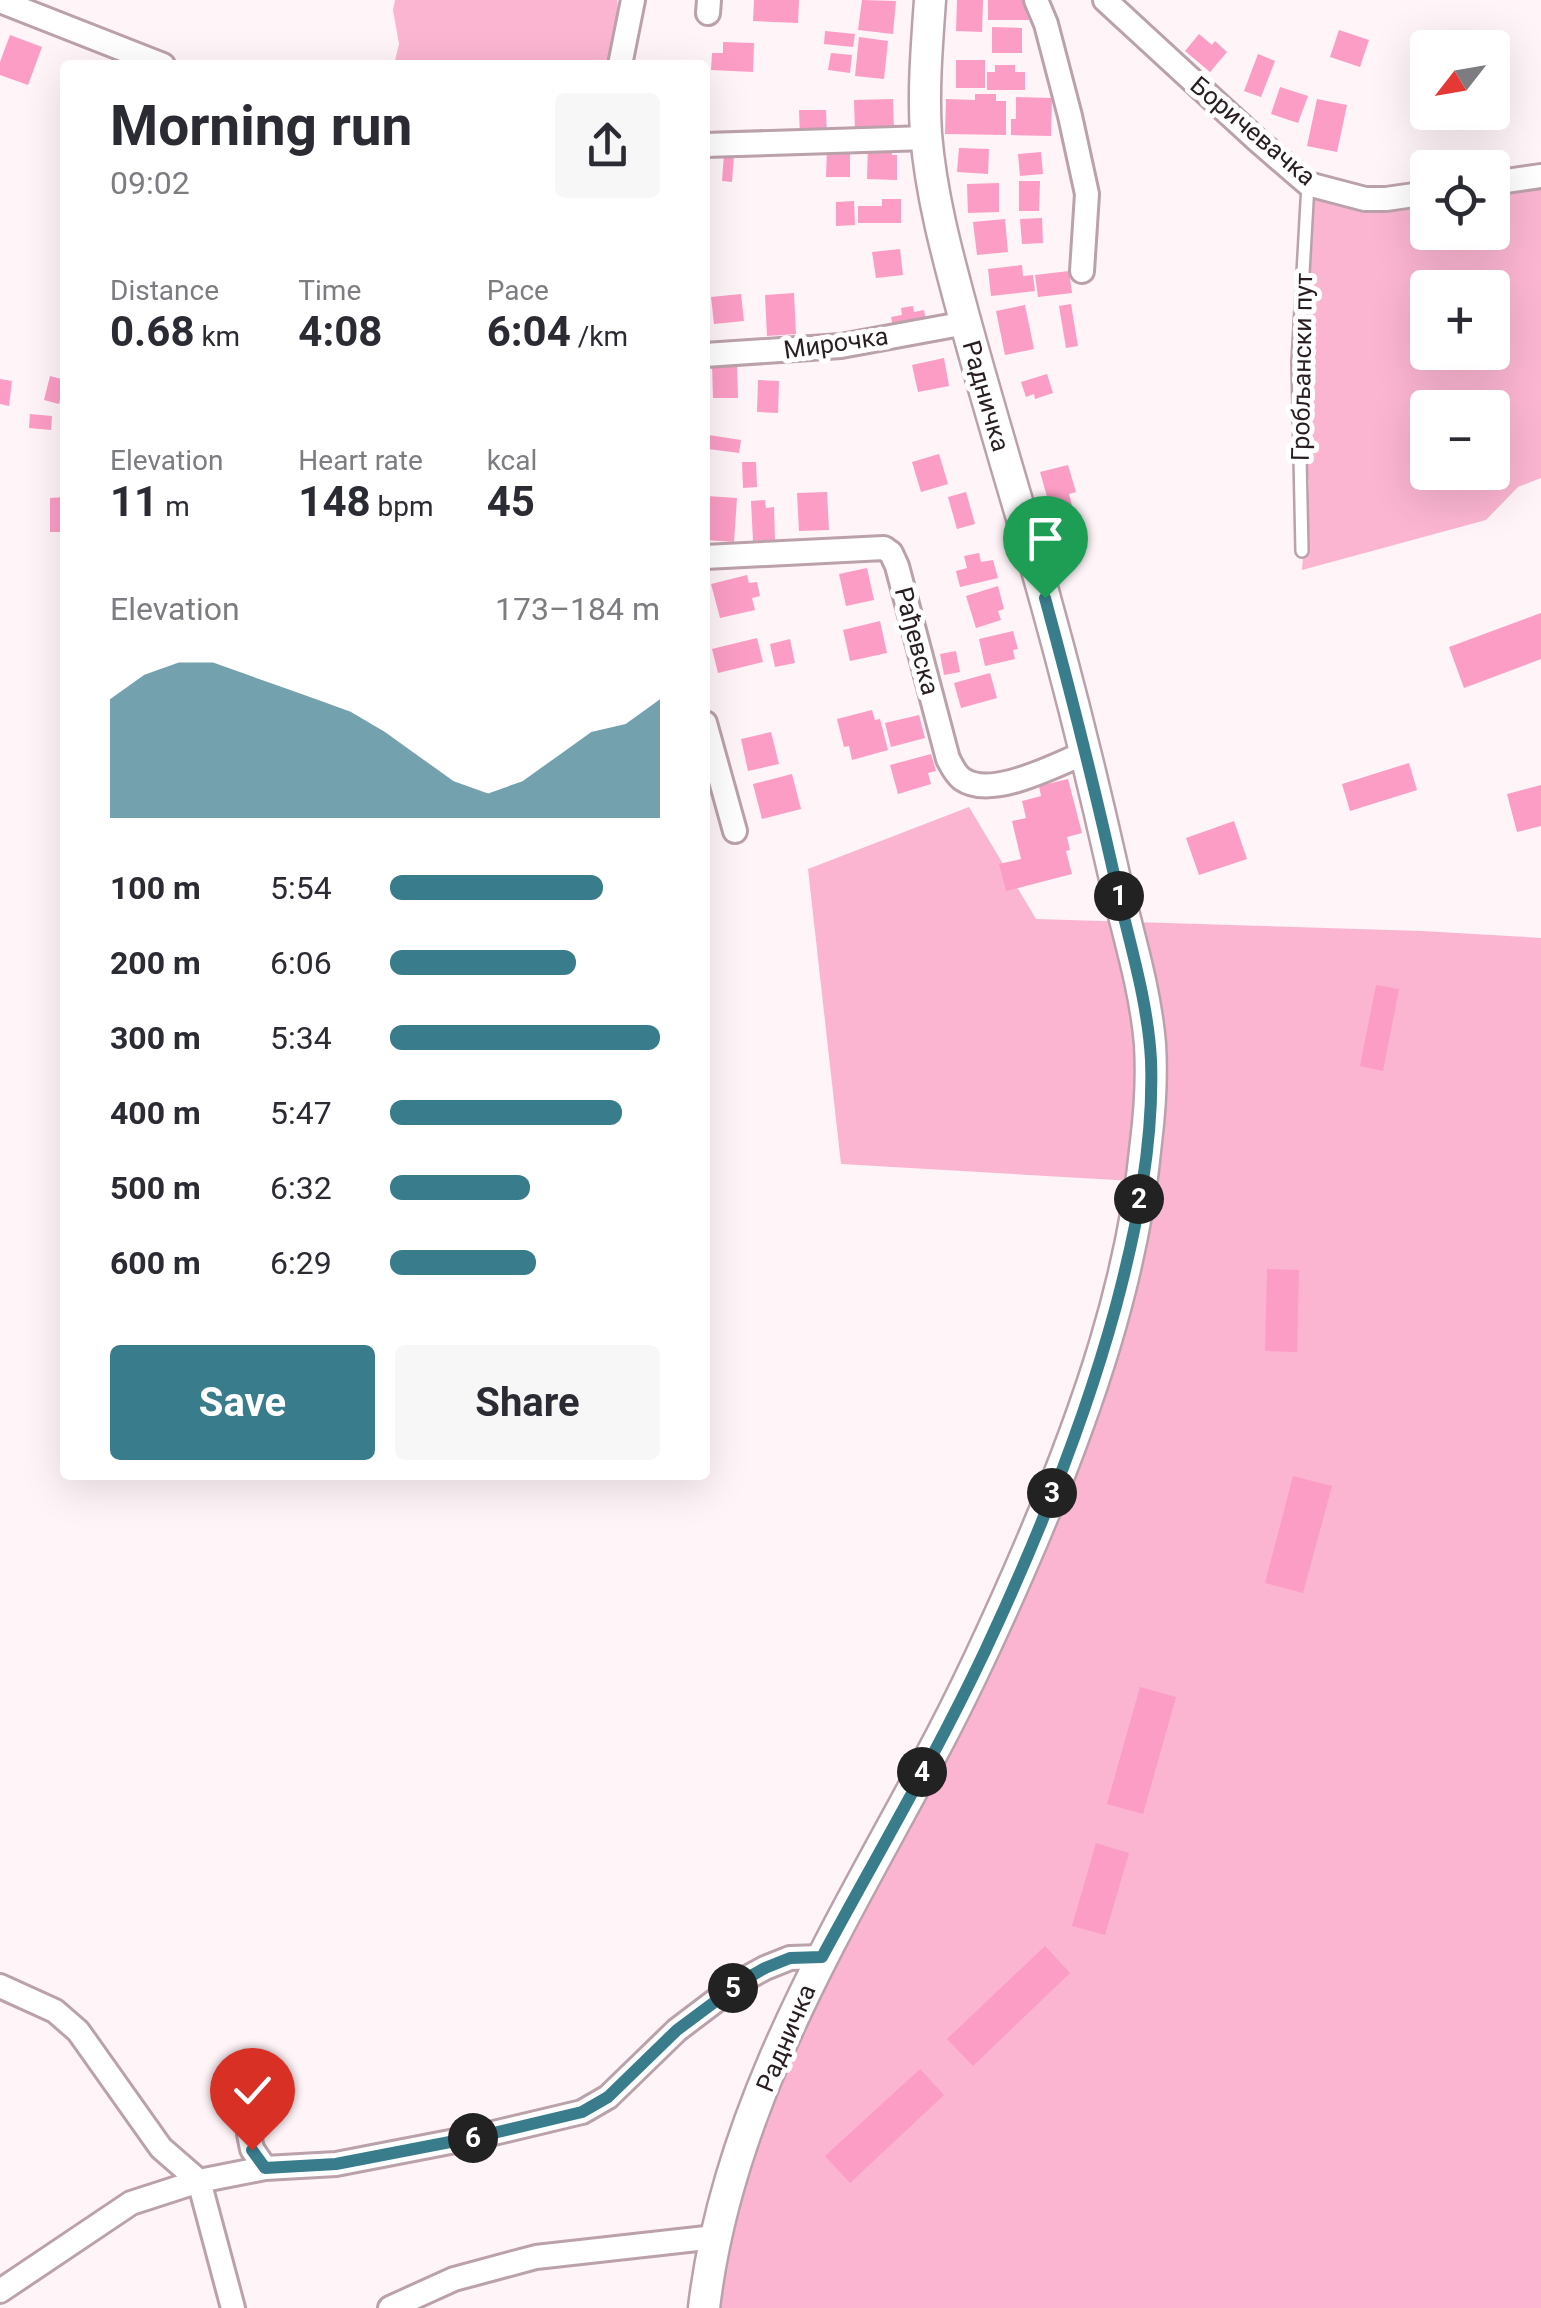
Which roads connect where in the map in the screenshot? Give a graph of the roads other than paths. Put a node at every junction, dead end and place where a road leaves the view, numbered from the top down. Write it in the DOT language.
graph roads {
  1 [pos="632,0"];
  2 [pos="930,0"];
  3 [pos="1036,0"];
  4 [pos="1106,0"];
  5 [pos="0,1"];
  6 [pos="150,60"];
  7 [pos="621,60"];
  8 [pos="926,138"];
  9 [pos="710,144"];
  10 [pos="1541,176"];
  11 [pos="1510,180"];
  12 [pos="1308,184"];
  13 [pos="1410,196"];
  14 [pos="1082,271"];
  15 [pos="966,323"];
  16 [pos="710,355"];
  17 [pos="1302,551"];
  18 [pos="710,557"];
  19 [pos="710,740"];
  20 [pos="1087,752"];
  21 [pos="736,831"];
  22 [pos="822,1957"];
  23 [pos="0,1986"];
  24 [pos="254,2070"];
  25 [pos="265,2168"];
  26 [pos="199,2181"];
  27 [pos="715,2237"];
  28 [pos="0,2291"];
  29 [pos="233,2308"];
  30 [pos="390,2308"];
  31 [pos="704,2308"];
  1 -- 7 [label="street"];
  2 -- 8 [label="street, Радничка"];
  3 -- 14 [label="street"];
  4 -- 12 [label="street, Боричевачка"];
  5 -- 6 [label="street"];
  8 -- 9 [label="street"];
  8 -- 15 [label="street, Радничка"];
  10 -- 11 [label="street"];
  12 -- 13 [label="street, Боричевачка"];
  12 -- 17 [label="lane, Гробљански пут"];
  15 -- 16 [label="street, Мирочка"];
  15 -- 20 [label="street, Радничка"];
  18 -- 20 [label="street, Рађевска"];
  19 -- 21 [label="street"];
  20 -- 22 [label="street, Радничка"];
  22 -- 25 [label="street"];
  22 -- 27 [label="street, Радничка"];
  23 -- 26 [label="street"];
  24 -- 25 [label="street"];
  25 -- 26 [label="street"];
  26 -- 28 [label="street"];
  26 -- 29 [label="street"];
  27 -- 30 [label="street"];
  27 -- 31 [label="street, Радничка"];
}
